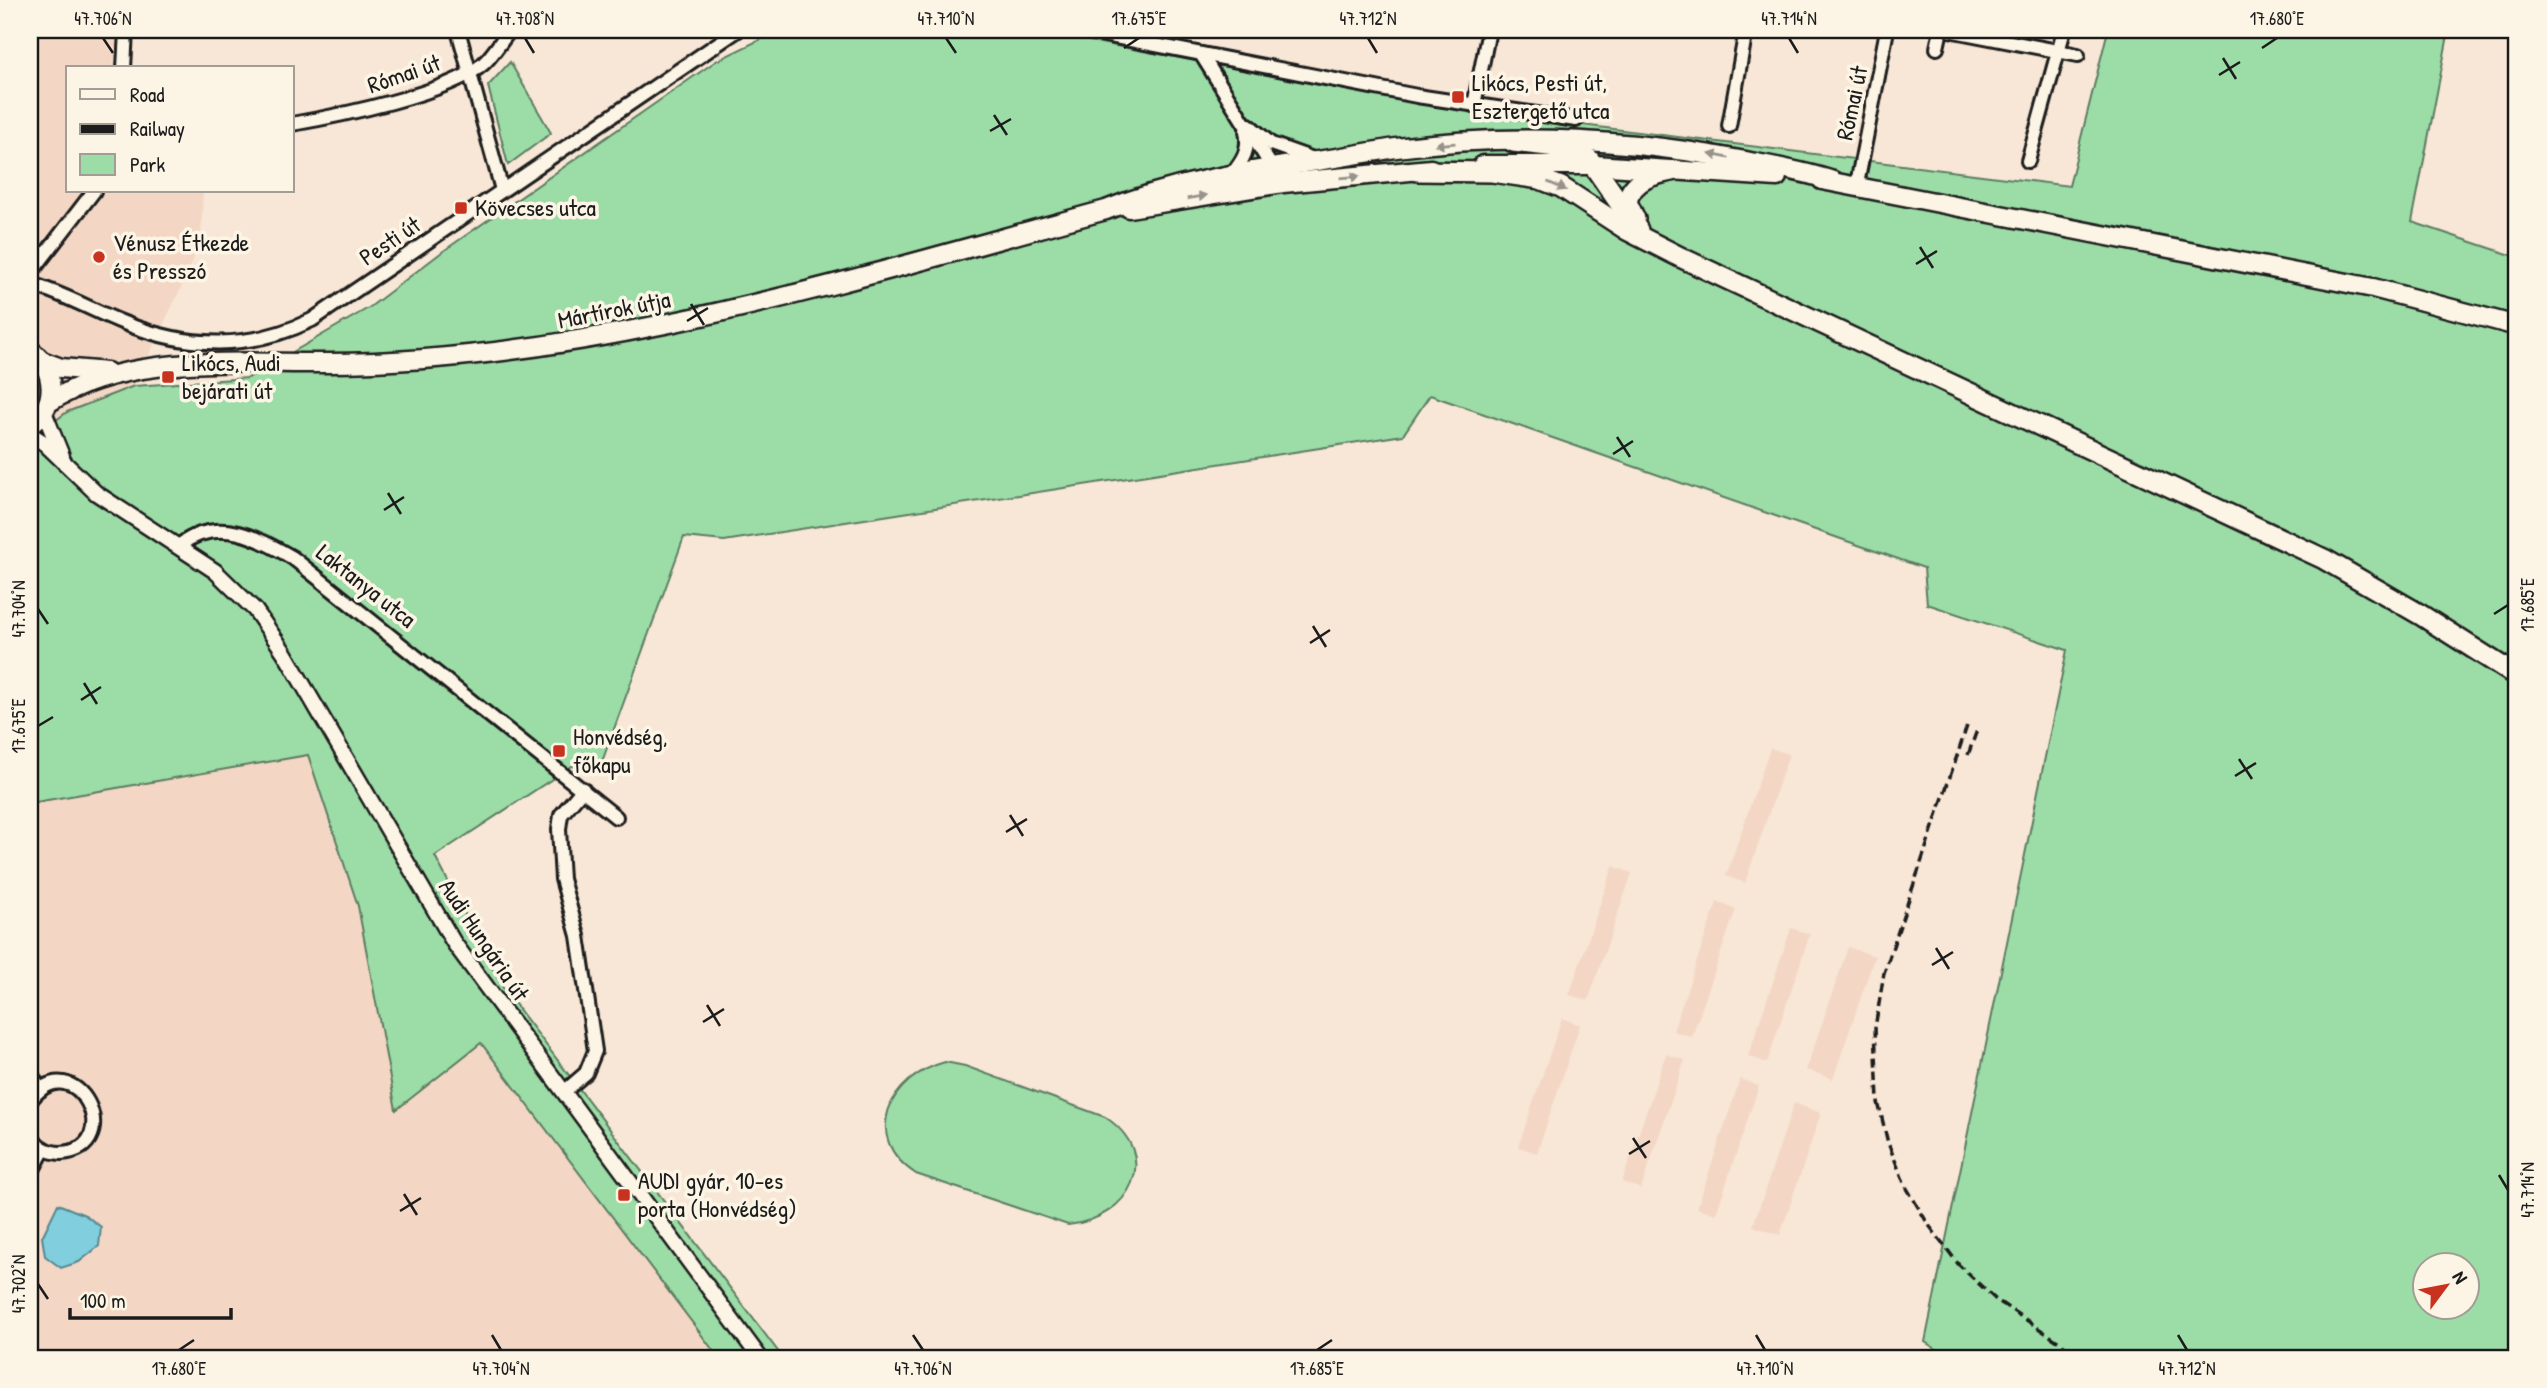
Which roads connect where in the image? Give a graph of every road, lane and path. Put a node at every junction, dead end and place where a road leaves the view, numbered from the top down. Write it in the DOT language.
graph roads {
  1 [pos="127,30"];
  2 [pos="458,30"];
  3 [pos="510,30"];
  4 [pos="738,30"];
  5 [pos="1079,30"];
  6 [pos="1489,30"];
  7 [pos="1746,30"];
  8 [pos="1887,30"];
  9 [pos="1941,30"];
  10 [pos="1949,30"];
  11 [pos="2064,30"];
  12 [pos="1937,48"];
  13 [pos="2060,52"];
  14 [pos="1201,54"];
  15 [pos="2078,55"];
  16 [pos="124,66"];
  17 [pos="470,73"];
  18 [pos="1474,105"];
  19 [pos="1240,115"];
  20 [pos="1576,120"];
  21 [pos="294,124"];
  22 [pos="1729,127"];
  23 [pos="1513,142"];
  24 [pos="1317,161"];
  25 [pos="2028,161"];
  26 [pos="1594,165"];
  27 [pos="1272,167"];
  28 [pos="1677,170"];
  29 [pos="1417,171"];
  30 [pos="1232,174"];
  31 [pos="1833,181"];
  32 [pos="1283,183"];
  33 [pos="1857,184"];
  34 [pos="502,190"];
  35 [pos="93,192"];
  36 [pos="1106,210"];
  37 [pos="1647,237"];
  38 [pos="30,274"];
  39 [pos="30,284"];
  40 [pos="2517,326"];
  41 [pos="36,356"];
  42 [pos="118,373"];
  43 [pos="46,407"];
  44 [pos="30,425"];
  45 [pos="30,434"];
  46 [pos="65,463"];
  47 [pos="180,545"];
  48 [pos="2517,676"];
  49 [pos="583,789"];
  50 [pos="616,817"];
  51 [pos="30,1072"];
  52 [pos="40,1090"];
  53 [pos="565,1091"];
  54 [pos="30,1101"];
  55 [pos="30,1135"];
  56 [pos="44,1149"];
  57 [pos="30,1175"];
  58 [pos="760,1358"];
  1 -- 16 [label="street"];
  2 -- 17 [label="street"];
  3 -- 17 [label="street, Római út"];
  4 -- 34 [label="street, Pesti út"];
  5 -- 14 [label="street"];
  6 -- 18 [label="street"];
  7 -- 22 [label="street"];
  8 -- 33 [label="street, Római út"];
  9 -- 12 [label="street"];
  10 -- 13 [label="street"];
  11 -- 13 [label="street"];
  13 -- 15 [label="street"];
  13 -- 25 [label="street"];
  14 -- 18 [label="street"];
  14 -- 19 [label="street"];
  17 -- 21 [label="street, Római út"];
  17 -- 34 [label="street"];
  18 -- 20 [label="street"];
  19 -- 24 [label="street"];
  19 -- 27 [label="street"];
  19 -- 30 [label="street"];
  23 -- 24 [label="main road, one-way"];
  23 -- 26 [label="highway"];
  31 -- 23 [label="main road, one-way"];
  24 -- 27 [label="main road"];
  26 -- 28 [label="main road"];
  26 -- 29 [label="main road"];
  26 -- 37 [label="highway"];
  27 -- 30 [label="main road"];
  27 -- 32 [label="street"];
  28 -- 31 [label="main road"];
  28 -- 37 [label="highway"];
  32 -- 29 [label="main road, one-way"];
  29 -- 37 [label="highway, one-way"];
  30 -- 36 [label="main road"];
  31 -- 33 [label="main road"];
  36 -- 32 [label="main road, one-way"];
  33 -- 40 [label="main road"];
  34 -- 39 [label="street, Pesti út"];
  35 -- 38 [label="street"];
  36 -- 42 [label="main road, Mártírok útja"];
  37 -- 48 [label="highway"];
  41 -- 42 [label="main road, Mártírok útja"];
  41 -- 43 [label="main road, Mártírok útja"];
  42 -- 43 [label="main road, Mártírok útja"];
  43 -- 44 [label="main road, Mártírok útja"];
  43 -- 46 [label="street"];
  45 -- 46 [label="street"];
  46 -- 47 [label="street"];
  47 -- 49 [label="street, Laktanya utca"];
  47 -- 53 [label="street, Audi Hungária út"];
  49 -- 50 [label="street, Laktanya utca"];
  49 -- 53 [label="street"];
  51 -- 52 [label="street"];
  52 -- 54 [label="street"];
  52 -- 56 [label="street"];
  53 -- 58 [label="street, Audi Hungária út"];
  55 -- 56 [label="street"];
  56 -- 57 [label="street"];
}
